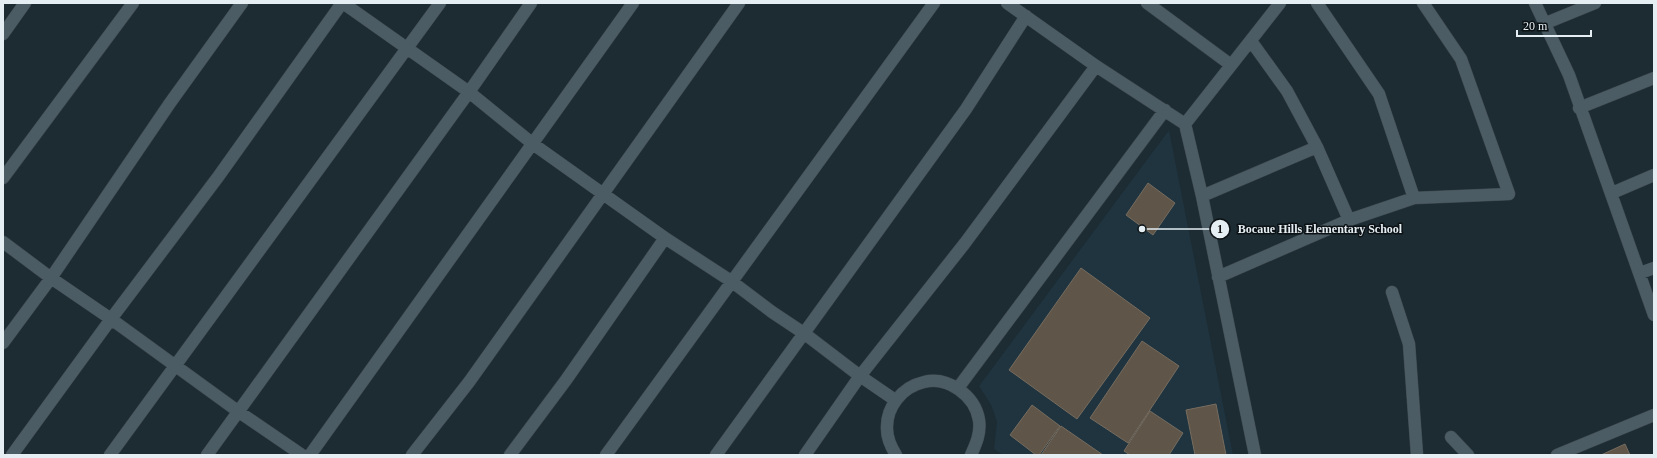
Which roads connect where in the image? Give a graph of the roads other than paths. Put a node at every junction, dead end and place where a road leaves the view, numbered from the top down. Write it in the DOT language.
graph roads {
  1 [pos="25,3"];
  2 [pos="133,3"];
  3 [pos="242,3"];
  4 [pos="343,3"];
  5 [pos="440,3"];
  6 [pos="531,3"];
  7 [pos="633,3"];
  8 [pos="739,3"];
  9 [pos="934,3"];
  10 [pos="1007,3"];
  11 [pos="1147,3"];
  12 [pos="1280,3"];
  13 [pos="1317,3"];
  14 [pos="1424,3"];
  15 [pos="1535,3"];
  16 [pos="1595,3"];
  17 [pos="1026,16"];
  18 [pos="1546,23"];
  19 [pos="3,34"];
  20 [pos="1251,41"];
  21 [pos="407,50"];
  22 [pos="1232,65"];
  23 [pos="1096,66"];
  24 [pos="1654,78"];
  25 [pos="469,92"];
  26 [pos="1579,108"];
  27 [pos="1164,110"];
  28 [pos="1185,124"];
  29 [pos="533,144"];
  30 [pos="1317,147"];
  31 [pos="1654,175"];
  32 [pos="3,178"];
  33 [pos="604,193"];
  34 [pos="1612,193"];
  35 [pos="1202,196"];
  36 [pos="1414,198"];
  37 [pos="1349,220"];
  38 [pos="665,238"];
  39 [pos="3,242"];
  40 [pos="1654,268"];
  41 [pos="1640,273"];
  42 [pos="1218,277"];
  43 [pos="51,278"];
  44 [pos="731,281"];
  45 [pos="1392,292"];
  46 [pos="1654,315"];
  47 [pos="111,319"];
  48 [pos="805,334"];
  49 [pos="3,343"];
  50 [pos="175,365"];
  51 [pos="860,376"];
  52 [pos="958,388"];
  53 [pos="895,400"];
  54 [pos="239,412"];
  55 [pos="1654,415"];
  56 [pos="1451,437"];
  57 [pos="12,455"];
  58 [pos="110,455"];
  59 [pos="207,455"];
  60 [pos="302,455"];
  61 [pos="310,455"];
  62 [pos="412,455"];
  63 [pos="510,455"];
  64 [pos="606,455"];
  65 [pos="716,455"];
  66 [pos="805,455"];
  67 [pos="896,455"];
  68 [pos="971,455"];
  69 [pos="1254,455"];
  70 [pos="1417,455"];
  71 [pos="1468,455"];
  72 [pos="1557,455"];
  1 -- 19 [label="street"];
  2 -- 32 [label="street"];
  3 -- 43 [label="street"];
  4 -- 21 [label="street"];
  4 -- 47 [label="street"];
  5 -- 21 [label="street"];
  6 -- 25 [label="street"];
  7 -- 29 [label="street"];
  8 -- 33 [label="street"];
  9 -- 44 [label="street"];
  10 -- 17 [label="street"];
  11 -- 22 [label="street"];
  12 -- 20 [label="street"];
  13 -- 36 [label="street"];
  14 -- 36 [label="street"];
  15 -- 18 [label="street"];
  16 -- 18 [label="street"];
  17 -- 23 [label="street"];
  17 -- 48 [label="street"];
  18 -- 26 [label="street"];
  20 -- 22 [label="street"];
  20 -- 30 [label="street"];
  21 -- 25 [label="street"];
  21 -- 50 [label="street"];
  22 -- 28 [label="street"];
  23 -- 27 [label="street"];
  23 -- 51 [label="street"];
  24 -- 26 [label="street"];
  25 -- 29 [label="street"];
  25 -- 54 [label="street"];
  26 -- 34 [label="street"];
  27 -- 28 [label="street"];
  27 -- 52 [label="street"];
  28 -- 35 [label="street"];
  29 -- 33 [label="street"];
  29 -- 61 [label="street"];
  30 -- 35 [label="street"];
  30 -- 37 [label="street"];
  31 -- 34 [label="street"];
  33 -- 38 [label="street"];
  33 -- 62 [label="street"];
  34 -- 41 [label="street"];
  35 -- 42 [label="street"];
  36 -- 37 [label="street"];
  37 -- 42 [label="street"];
  38 -- 44 [label="street"];
  38 -- 63 [label="street"];
  39 -- 43 [label="street"];
  40 -- 41 [label="street"];
  41 -- 46 [label="street"];
  42 -- 69 [label="street"];
  43 -- 47 [label="street"];
  43 -- 49 [label="street"];
  44 -- 48 [label="street"];
  44 -- 64 [label="street"];
  45 -- 70 [label="street"];
  47 -- 50 [label="street"];
  47 -- 57 [label="street"];
  48 -- 51 [label="street"];
  48 -- 65 [label="street"];
  50 -- 54 [label="street"];
  50 -- 58 [label="street"];
  51 -- 53 [label="street"];
  51 -- 66 [label="street"];
  52 -- 53 [label="street"];
  52 -- 68 [label="street"];
  53 -- 67 [label="street"];
  54 -- 59 [label="street"];
  54 -- 60 [label="street"];
  55 -- 72 [label="street"];
  56 -- 71 [label="street"];
}
